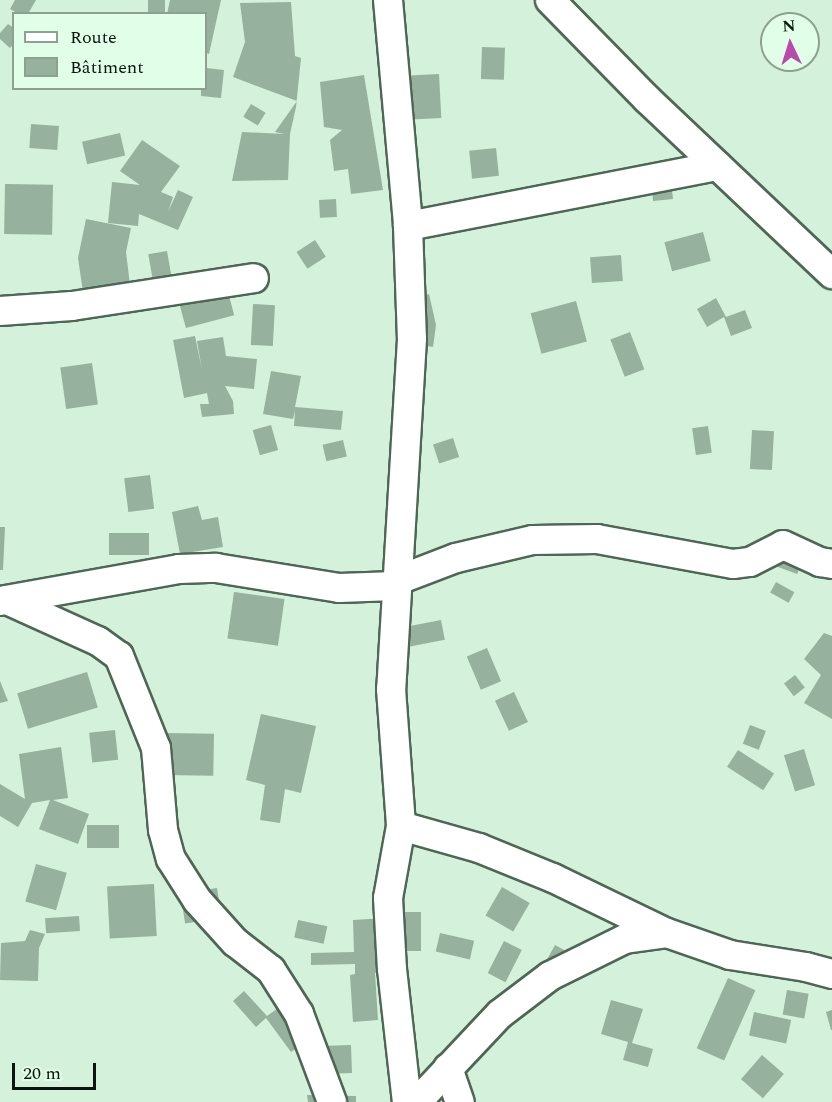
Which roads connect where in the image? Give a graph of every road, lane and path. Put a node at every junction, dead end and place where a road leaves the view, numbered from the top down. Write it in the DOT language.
graph roads {
  1 [pos="388,0"];
  2 [pos="550,0"];
  3 [pos="717,166"];
  4 [pos="408,226"];
  5 [pos="832,274"];
  6 [pos="254,278"];
  7 [pos="0,311"];
  8 [pos="832,564"];
  9 [pos="395,586"];
  10 [pos="4,601"];
  11 [pos="401,826"];
  12 [pos="667,933"];
  13 [pos="832,951"];
  14 [pos="819,971"];
  15 [pos="448,1068"];
  16 [pos="332,1102"];
  17 [pos="407,1102"];
  18 [pos="417,1102"];
  19 [pos="460,1102"];
  1 -- 4 [label="street"];
  2 -- 3 [label="street"];
  3 -- 4 [label="street"];
  3 -- 5 [label="street"];
  4 -- 9 [label="street"];
  6 -- 7 [label="street"];
  8 -- 9 [label="street"];
  9 -- 10 [label="street"];
  9 -- 11 [label="street"];
  10 -- 16 [label="street"];
  11 -- 12 [label="street"];
  11 -- 17 [label="street"];
  12 -- 14 [label="street"];
  12 -- 15 [label="street"];
  13 -- 14 [label="street"];
  15 -- 18 [label="street"];
  15 -- 19 [label="street"];
}
